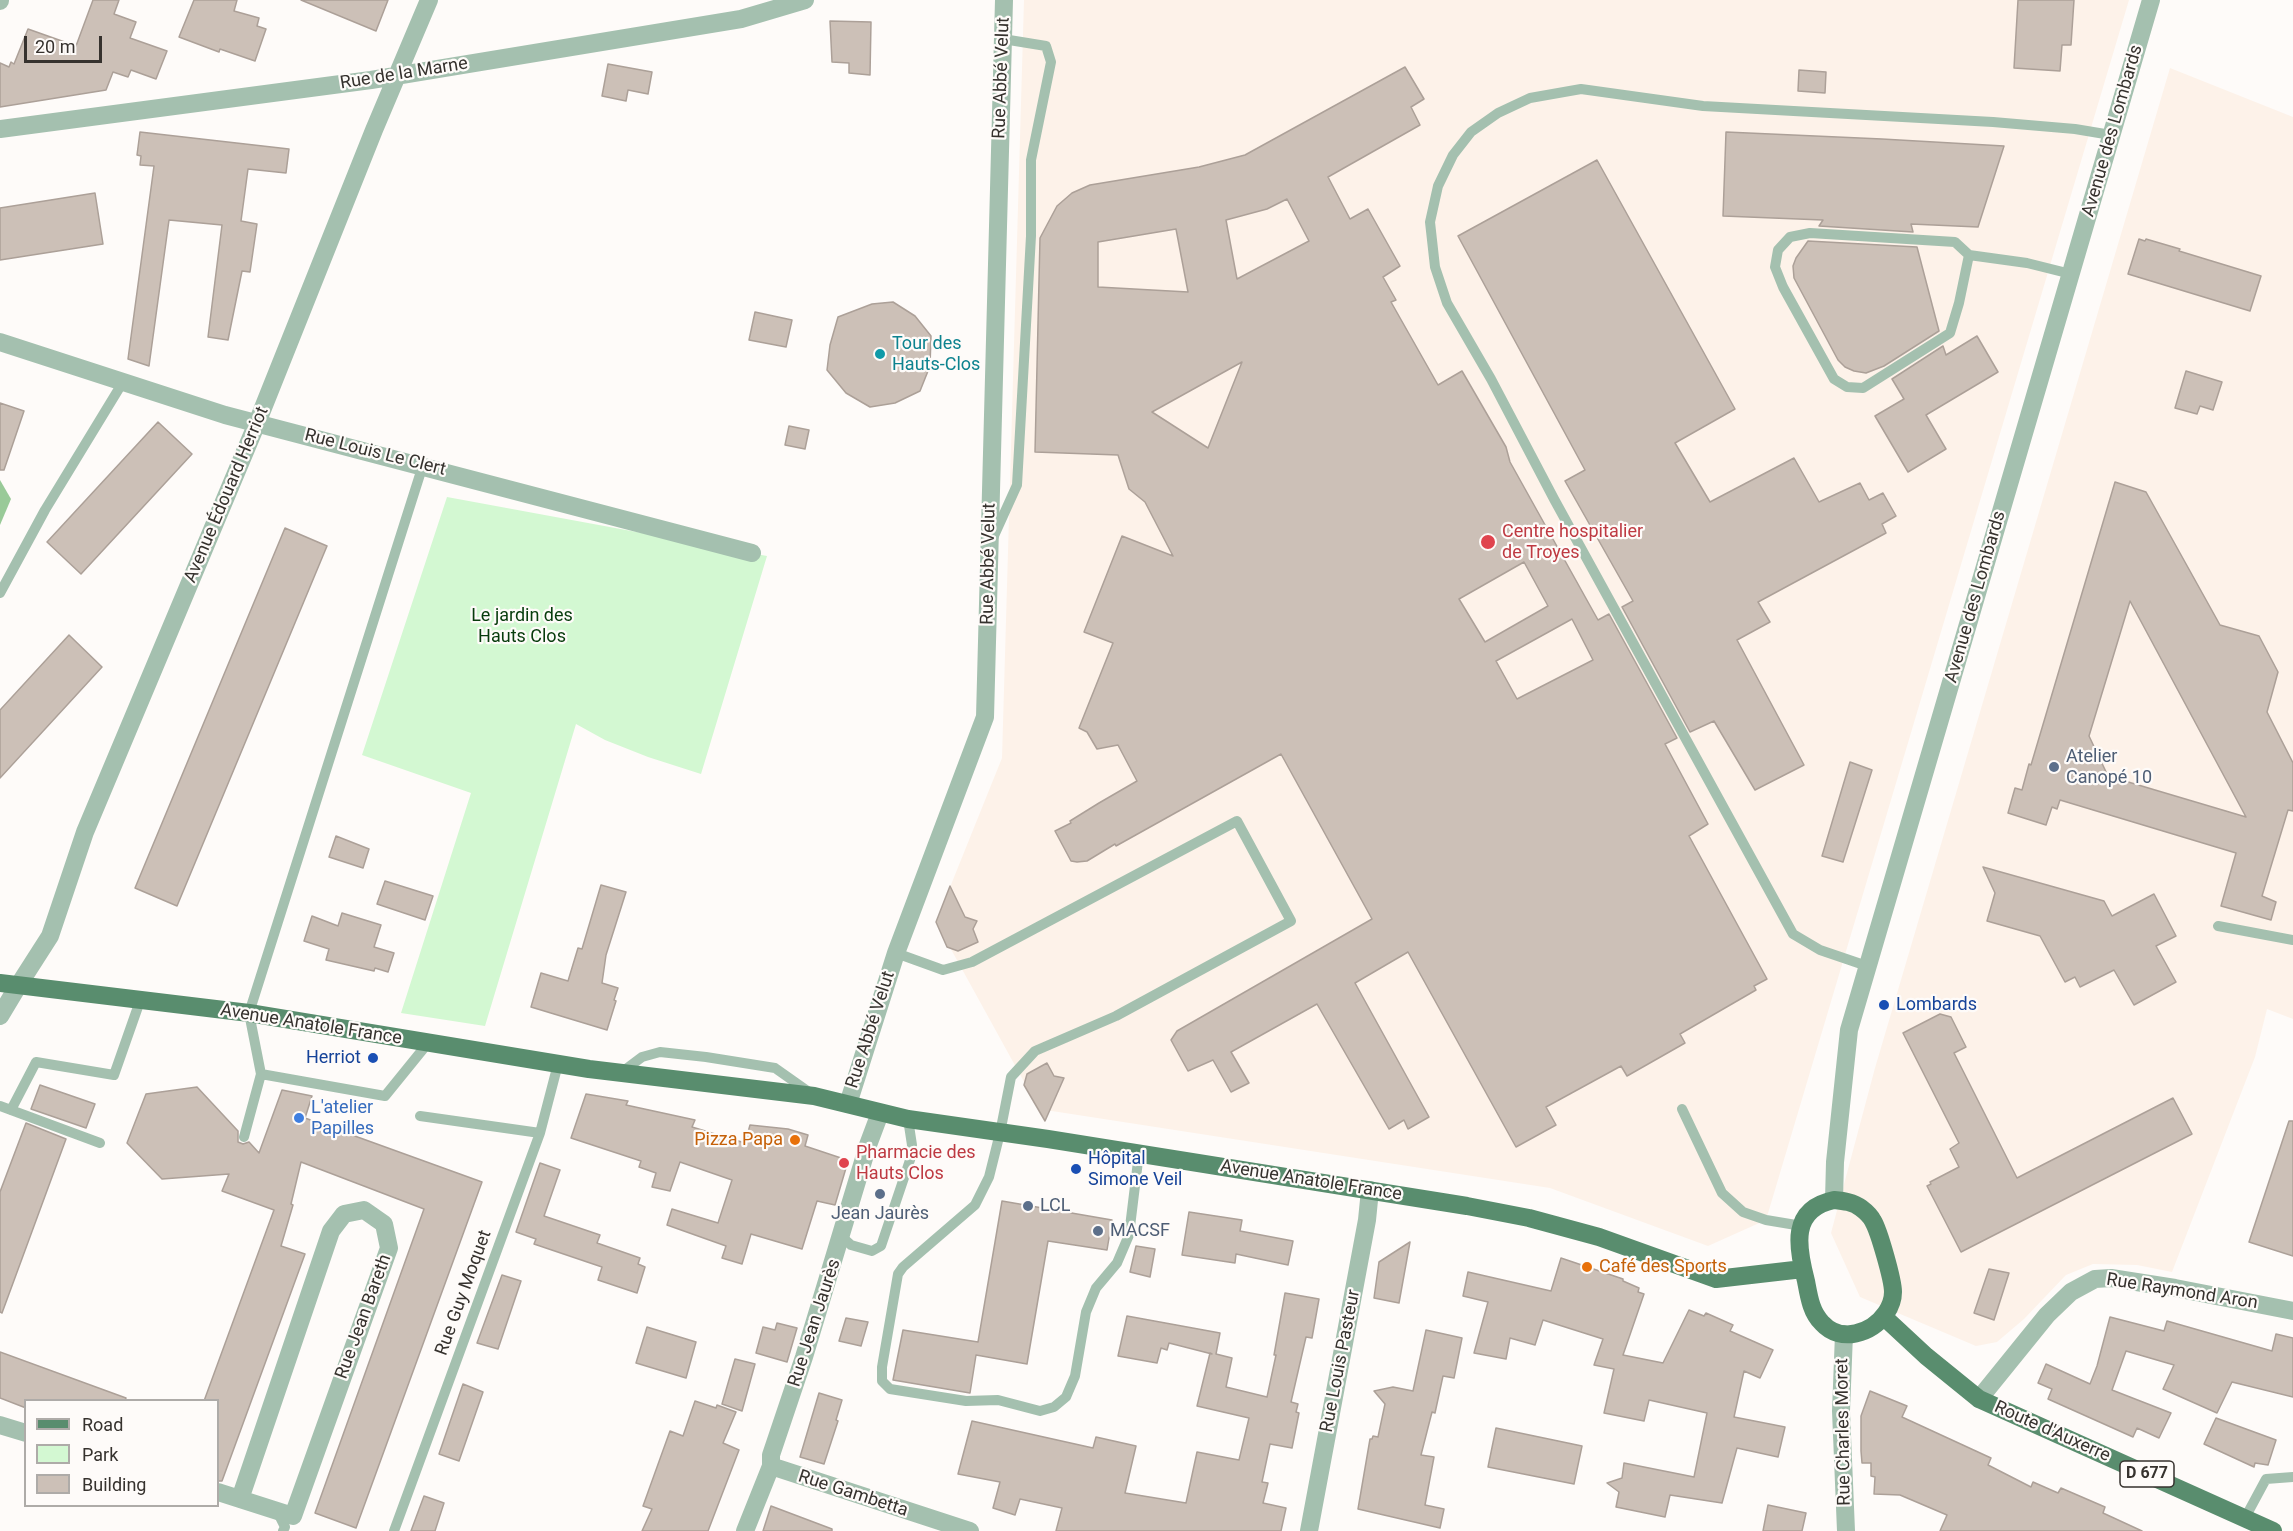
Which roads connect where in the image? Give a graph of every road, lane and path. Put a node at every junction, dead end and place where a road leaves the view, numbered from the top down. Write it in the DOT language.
graph roads {
  1 [pos="429,0"];
  2 [pos="805,0"];
  3 [pos="1004,0"];
  4 [pos="2151,0"];
  5 [pos="1003,39"];
  6 [pos="397,76"];
  7 [pos="0,129"];
  8 [pos="2111,135"];
  9 [pos="1969,255"];
  10 [pos="2071,274"];
  11 [pos="0,342"];
  12 [pos="123,382"];
  13 [pos="257,423"];
  14 [pos="423,465"];
  15 [pos="989,547"];
  16 [pos="752,553"];
  17 [pos="0,593"];
  18 [pos="2218,926"];
  19 [pos="2293,940"];
  20 [pos="896,953"];
  21 [pos="1867,966"];
  22 [pos="0,983"];
  23 [pos="18,986"];
  24 [pos="140,1001"];
  25 [pos="249,1013"];
  26 [pos="0,1017"];
  27 [pos="428,1043"];
  28 [pos="558,1064"];
  29 [pos="622,1072"];
  30 [pos="261,1074"];
  31 [pos="814,1096"];
  32 [pos="848,1104"];
  33 [pos="0,1106"];
  34 [pos="1682,1109"];
  35 [pos="11,1110"];
  36 [pos="880,1113"];
  37 [pos="420,1116"];
  38 [pos="908,1119"];
  39 [pos="540,1133"];
  40 [pos="1000,1133"];
  41 [pos="244,1137"];
  42 [pos="100,1143"];
  43 [pos="1139,1154"];
  44 [pos="1370,1190"];
  45 [pos="1834,1200"];
  46 [pos="1802,1226"];
  47 [pos="842,1237"];
  48 [pos="1803,1269"];
  49 [pos="2293,1311"];
  50 [pos="1884,1317"];
  51 [pos="1844,1334"];
  52 [pos="1979,1399"];
  53 [pos="0,1425"];
  54 [pos="24,1431"];
  55 [pos="771,1466"];
  56 [pos="2293,1477"];
  57 [pos="219,1492"];
  58 [pos="240,1499"];
  59 [pos="277,1511"];
  60 [pos="2245,1518"];
  61 [pos="283,1531"];
  62 [pos="394,1531"];
  63 [pos="745,1531"];
  64 [pos="970,1531"];
  65 [pos="1309,1531"];
  66 [pos="1846,1531"];
  67 [pos="2273,1531"];
  1 -- 6 [label="street, Avenue Édouard Herriot"];
  2 -- 6 [label="street, Rue de la Marne"];
  3 -- 5 [label="street, Rue Abbé Velut"];
  4 -- 8 [label="street, Avenue des Lombards"];
  5 -- 15 [label="street, Rue Abbé Velut"];
  5 -- 15 [label="lane"];
  6 -- 7 [label="street, Rue de la Marne"];
  6 -- 13 [label="street, Avenue Édouard Herriot"];
  8 -- 10 [label="street, Avenue des Lombards"];
  8 -- 21 [label="lane"];
  9 -- 9 [label="lane"];
  9 -- 10 [label="lane"];
  10 -- 21 [label="street, Avenue des Lombards"];
  11 -- 12 [label="street, Rue Louis Le Clert"];
  12 -- 13 [label="street, Rue Louis Le Clert"];
  12 -- 17 [label="lane"];
  13 -- 14 [label="street, Rue Louis Le Clert"];
  13 -- 23 [label="street, Avenue Édouard Herriot"];
  14 -- 16 [label="street, Rue Louis Le Clert"];
  14 -- 25 [label="lane"];
  15 -- 20 [label="street, Rue Abbé Velut"];
  18 -- 19 [label="lane"];
  20 -- 32 [label="street, Rue Abbé Velut"];
  20 -- 40 [label="lane"];
  21 -- 45 [label="street, Avenue des Lombards"];
  22 -- 23 [label="main road, Avenue Anatole France"];
  23 -- 24 [label="main road, Avenue Anatole France"];
  23 -- 26 [label="street, Avenue Édouard Herriot"];
  24 -- 25 [label="main road, Avenue Anatole France"];
  24 -- 35 [label="lane"];
  25 -- 27 [label="main road, Avenue Anatole France"];
  25 -- 30 [label="lane"];
  27 -- 28 [label="main road, Avenue Anatole France"];
  27 -- 30 [label="lane"];
  28 -- 29 [label="main road, Avenue Anatole France"];
  28 -- 39 [label="lane, Rue Guy Moquet"];
  29 -- 31 [label="main road, Avenue Anatole France"];
  29 -- 31 [label="lane, Avenue Anatole France"];
  30 -- 41 [label="lane"];
  31 -- 32 [label="main road, Avenue Anatole France"];
  32 -- 36 [label="main road, Avenue Anatole France"];
  33 -- 35 [label="lane"];
  34 -- 46 [label="lane"];
  35 -- 42 [label="lane"];
  36 -- 38 [label="main road, Avenue Anatole France"];
  36 -- 47 [label="street, Rue Jean Jaurès"];
  37 -- 39 [label="lane"];
  38 -- 40 [label="main road, Avenue Anatole France"];
  38 -- 47 [label="lane"];
  39 -- 62 [label="lane, Rue Guy Moquet"];
  40 -- 43 [label="main road, Avenue Anatole France"];
  40 -- 43 [label="lane"];
  43 -- 44 [label="main road, Avenue Anatole France"];
  44 -- 48 [label="main road, Avenue Anatole France"];
  44 -- 65 [label="street, Rue Louis Pasteur"];
  45 -- 46 [label="main road"];
  45 -- 50 [label="main road"];
  46 -- 48 [label="main road"];
  47 -- 55 [label="street, Rue Jean Jaurès"];
  48 -- 51 [label="main road"];
  49 -- 52 [label="street, Rue Raymond Aron"];
  50 -- 51 [label="main road"];
  50 -- 52 [label="main road, Route d'Auxerre / D 677"];
  51 -- 66 [label="street, Rue Charles Moret"];
  52 -- 60 [label="main road, Route d'Auxerre / D 677"];
  53 -- 54 [label="street"];
  55 -- 63 [label="street, Rue Jean Jaurès"];
  55 -- 64 [label="street, Rue Gambetta"];
  56 -- 60 [label="lane"];
  57 -- 58 [label="street"];
  58 -- 59 [label="street"];
  58 -- 59 [label="street, Rue Jean Bareth"];
  59 -- 61 [label="lane"];
  60 -- 67 [label="main road, Route d'Auxerre / D 677"];
}
